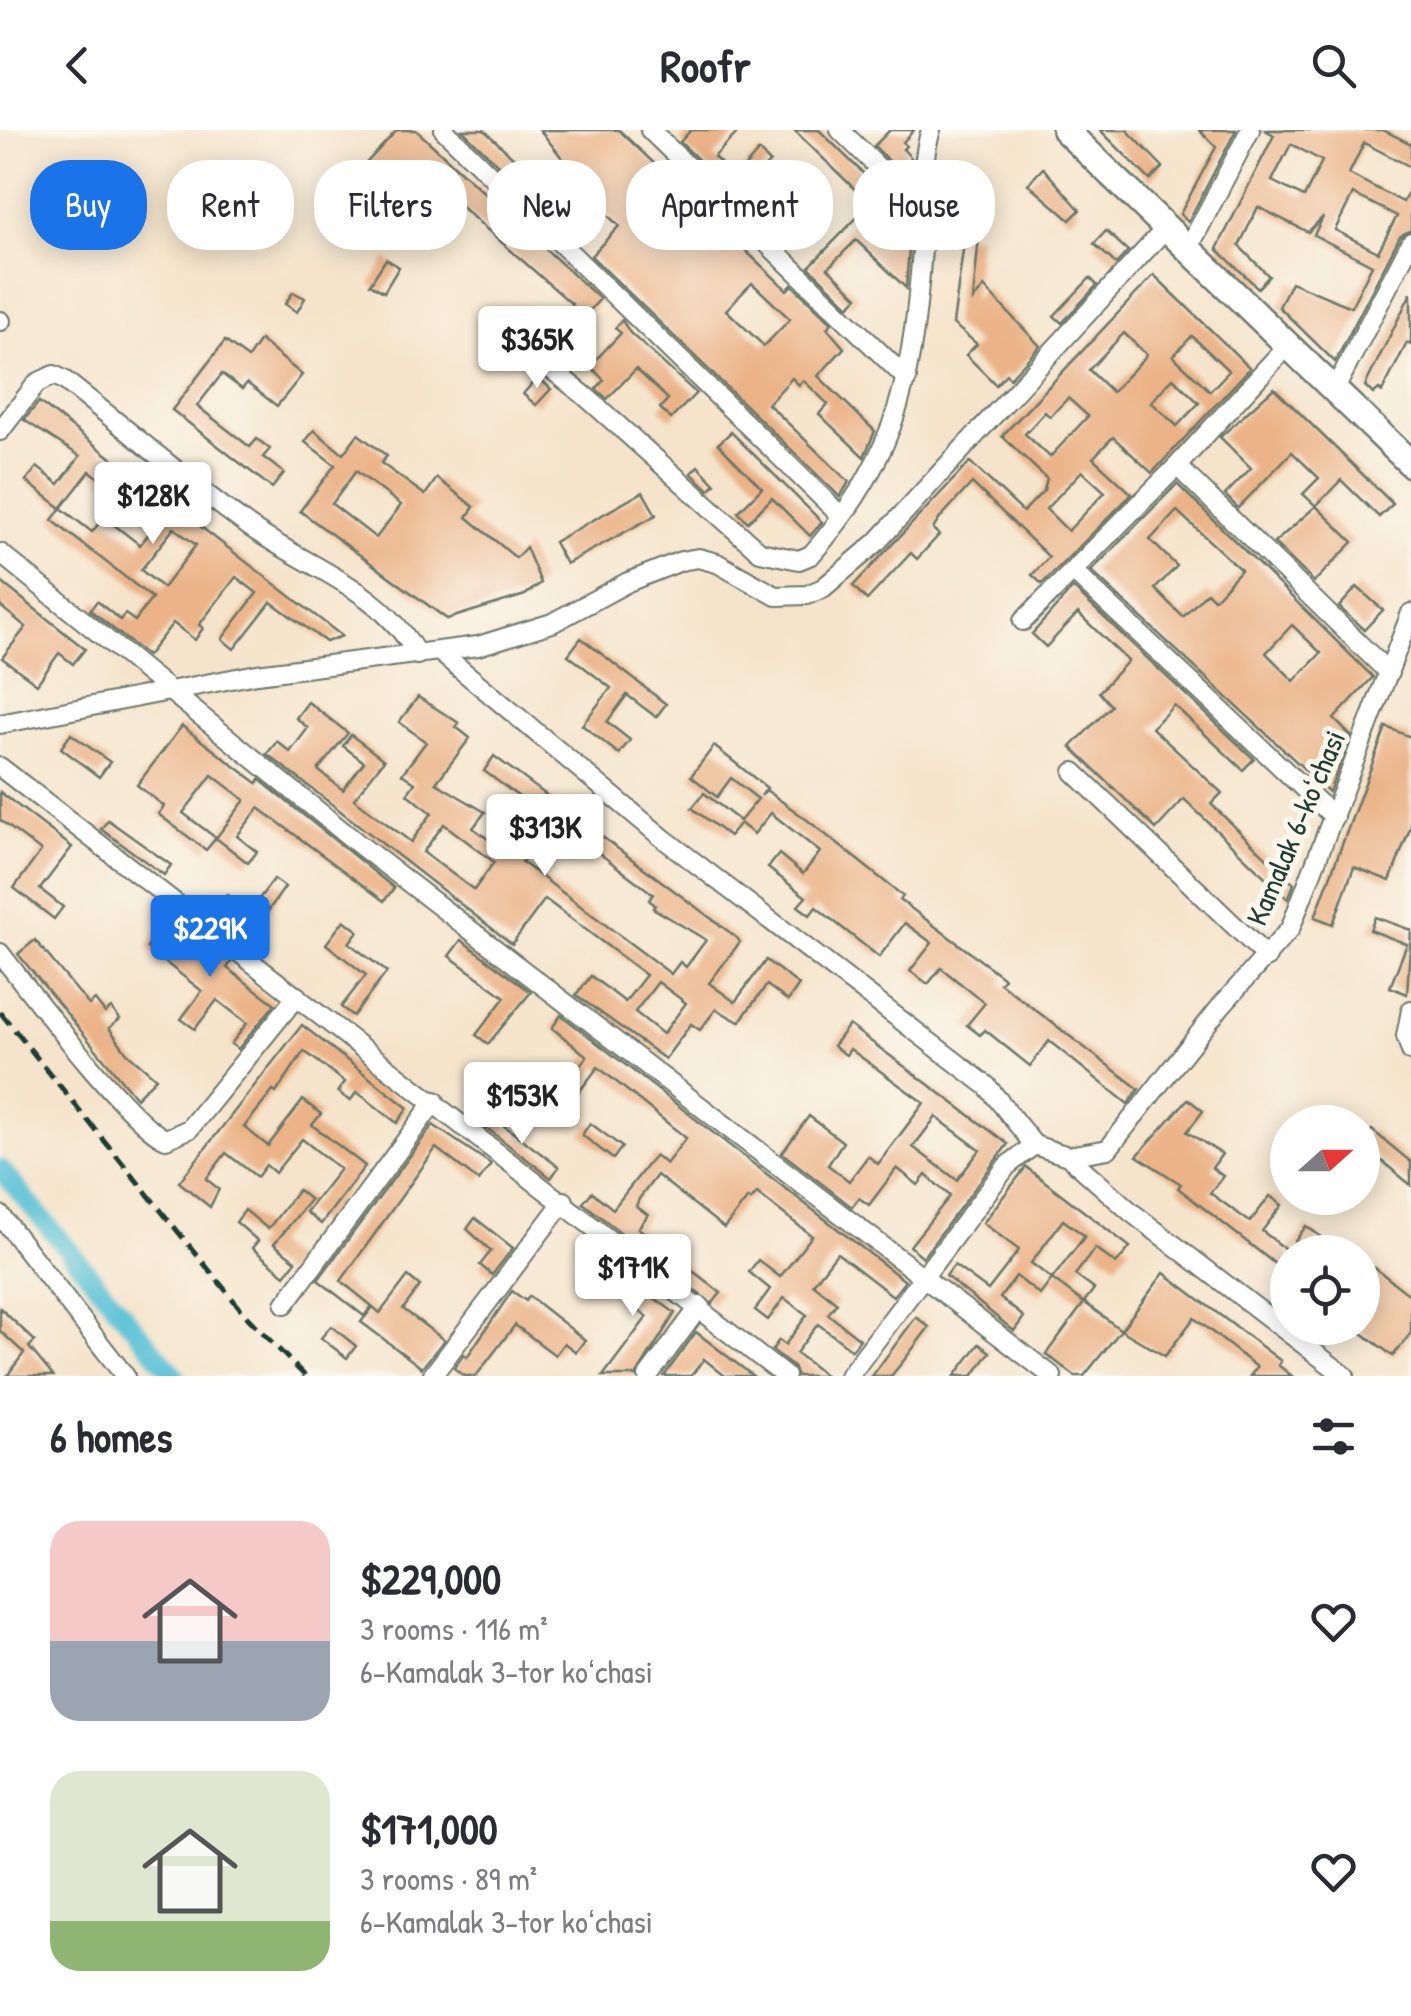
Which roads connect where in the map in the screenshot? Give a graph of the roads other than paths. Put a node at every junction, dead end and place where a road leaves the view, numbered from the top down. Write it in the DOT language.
graph roads {
  1 [pos="444,130"];
  2 [pos="650,130"];
  3 [pos="840,130"];
  4 [pos="932,130"];
  5 [pos="1065,130"];
  6 [pos="1250,130"];
  7 [pos="870,160"];
  8 [pos="927,160"];
  9 [pos="1164,229"];
  10 [pos="1411,242"];
  11 [pos="922,250"];
  12 [pos="1187,251"];
  13 [pos="509,336"];
  14 [pos="1288,345"];
  15 [pos="907,380"];
  16 [pos="1334,390"];
  17 [pos="0,431"];
  18 [pos="1411,464"];
  19 [pos="1177,466"];
  20 [pos="842,516"];
  21 [pos="0,554"];
  22 [pos="1074,571"];
  23 [pos="1411,614"];
  24 [pos="1023,622"];
  25 [pos="440,652"];
  26 [pos="417,655"];
  27 [pos="1389,672"];
  28 [pos="172,693"];
  29 [pos="0,724"];
  30 [pos="0,767"];
  31 [pos="1074,772"];
  32 [pos="1334,816"];
  33 [pos="0,953"];
  34 [pos="1268,957"];
  35 [pos="298,996"];
  36 [pos="1411,1010"];
  37 [pos="1411,1050"];
  38 [pos="434,1101"];
  39 [pos="1034,1145"];
  40 [pos="1068,1156"];
  41 [pos="564,1201"];
  42 [pos="0,1215"];
  43 [pos="926,1278"];
  44 [pos="285,1304"];
  45 [pos="700,1306"];
  46 [pos="124,1376"];
  47 [pos="432,1376"];
  48 [pos="648,1376"];
  49 [pos="785,1376"];
  50 [pos="849,1376"];
  51 [pos="1052,1376"];
  52 [pos="1345,1376"];
  1 -- 20 [label="street"];
  2 -- 15 [label="street"];
  3 -- 7 [label="street"];
  4 -- 8 [label="street"];
  5 -- 9 [label="street"];
  6 -- 12 [label="street"];
  9 -- 12 [label="street"];
  9 -- 25 [label="street"];
  10 -- 16 [label="street"];
  11 -- 15 [label="street"];
  12 -- 14 [label="street"];
  13 -- 20 [label="street"];
  14 -- 16 [label="street"];
  14 -- 19 [label="street"];
  15 -- 20 [label="street"];
  16 -- 18 [label="street"];
  17 -- 26 [label="street"];
  19 -- 22 [label="street"];
  19 -- 27 [label="street"];
  21 -- 28 [label="street"];
  22 -- 24 [label="street"];
  22 -- 32 [label="street"];
  23 -- 27 [label="street, Kamalak 6-koʻchasi"];
  25 -- 26 [label="street"];
  25 -- 39 [label="street"];
  26 -- 28 [label="street"];
  27 -- 32 [label="street, Kamalak 6-koʻchasi"];
  28 -- 29 [label="street"];
  28 -- 43 [label="street"];
  30 -- 35 [label="street"];
  31 -- 34 [label="street"];
  32 -- 34 [label="street, Kamalak 6-koʻchasi"];
  33 -- 35 [label="street"];
  34 -- 40 [label="street, Kamalak 6-koʻchasi"];
  35 -- 38 [label="street"];
  36 -- 37 [label="street"];
  38 -- 41 [label="street"];
  38 -- 44 [label="street"];
  39 -- 40 [label="street"];
  39 -- 43 [label="street"];
  40 -- 52 [label="street"];
  41 -- 45 [label="street"];
  41 -- 47 [label="street"];
  42 -- 46 [label="street"];
  43 -- 50 [label="street"];
  43 -- 51 [label="street"];
  45 -- 48 [label="street"];
  45 -- 49 [label="street"];
}
